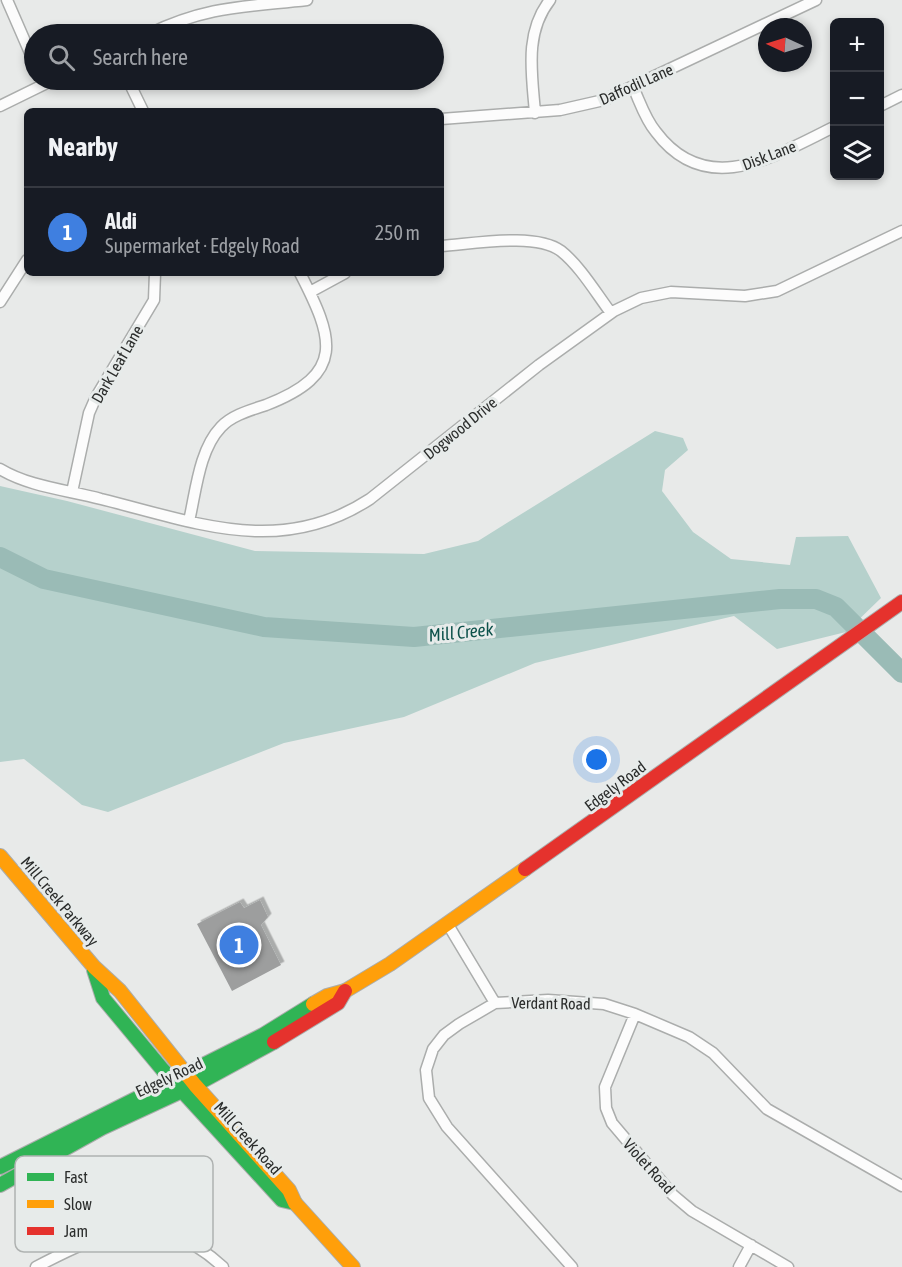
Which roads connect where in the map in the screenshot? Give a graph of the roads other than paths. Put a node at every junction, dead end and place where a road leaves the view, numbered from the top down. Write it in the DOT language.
graph roads {
  1 [pos="7,0"];
  2 [pos="307,0"];
  3 [pos="550,0"];
  4 [pos="816,0"];
  5 [pos="173,24"];
  6 [pos="24,39"];
  7 [pos="633,87"];
  8 [pos="30,90"];
  9 [pos="133,90"];
  10 [pos="902,96"];
  11 [pos="884,104"];
  12 [pos="0,106"];
  13 [pos="142,108"];
  14 [pos="535,113"];
  15 [pos="444,119"];
  16 [pos="830,129"];
  17 [pos="902,231"];
  18 [pos="444,246"];
  19 [pos="24,265"];
  20 [pos="155,276"];
  21 [pos="302,276"];
  22 [pos="339,276"];
  23 [pos="310,292"];
  24 [pos="0,302"];
  25 [pos="611,312"];
  26 [pos="0,469"];
  27 [pos="72,492"];
  28 [pos="189,521"];
  29 [pos="902,602"];
  30 [pos="0,856"];
  31 [pos="447,923"];
  32 [pos="94,967"];
  33 [pos="345,991"];
  34 [pos="495,1003"];
  35 [pos="635,1014"];
  36 [pos="185,1072"];
  37 [pos="176,1084"];
  38 [pos="195,1085"];
  39 [pos="23,1156"];
  40 [pos="52,1156"];
  41 [pos="15,1160"];
  42 [pos="0,1167"];
  43 [pos="15,1177"];
  44 [pos="0,1185"];
  45 [pos="902,1186"];
  46 [pos="295,1203"];
  47 [pos="751,1245"];
  48 [pos="67,1252"];
  49 [pos="204,1252"];
  50 [pos="36,1267"];
  51 [pos="223,1267"];
  52 [pos="353,1267"];
  53 [pos="572,1267"];
  54 [pos="739,1267"];
  55 [pos="788,1267"];
  1 -- 6 [label="street"];
  2 -- 5 [label="street"];
  3 -- 14 [label="street"];
  4 -- 7 [label="street, Daffodil Lane"];
  7 -- 14 [label="street, Daffodil Lane"];
  7 -- 16 [label="street, Disk Lane"];
  8 -- 12 [label="street"];
  9 -- 13 [label="street"];
  10 -- 11 [label="street"];
  14 -- 15 [label="street, Daffodil Lane"];
  17 -- 25 [label="street, Dogwood Drive"];
  18 -- 25 [label="street"];
  19 -- 24 [label="street"];
  20 -- 27 [label="street, Dark Leaf Lane"];
  21 -- 23 [label="street"];
  22 -- 23 [label="street"];
  23 -- 28 [label="street"];
  25 -- 28 [label="street, Dogwood Drive"];
  26 -- 27 [label="street, Dogwood Drive"];
  27 -- 28 [label="street, Dogwood Drive"];
  29 -- 31 [label="main road, Edgely Road"];
  30 -- 32 [label="main road, Mill Creek Parkway"];
  31 -- 33 [label="main road, Edgely Road"];
  31 -- 34 [label="street"];
  32 -- 36 [label="main road, Mill Creek Parkway"];
  32 -- 37 [label="main road, Mill Creek Parkway"];
  33 -- 36 [label="main road, Edgely Road"];
  33 -- 38 [label="main road, Edgely Road"];
  34 -- 35 [label="street, Verdant Road"];
  34 -- 53 [label="street, Verdant Road"];
  35 -- 45 [label="street, Verdant Road"];
  35 -- 47 [label="street, Violet Road"];
  36 -- 37 [label="main road, Edgely Road"];
  36 -- 38 [label="main road, Mill Creek Parkway"];
  37 -- 38 [label="main road, Edgely Road"];
  37 -- 39 [label="main road, Edgely Road"];
  37 -- 40 [label="main road, Edgely Road"];
  37 -- 46 [label="main road, Mill Creek Road"];
  38 -- 46 [label="main road, Mill Creek Road"];
  41 -- 42 [label="main road, Edgely Road"];
  43 -- 44 [label="main road, Edgely Road"];
  46 -- 52 [label="main road, Mill Creek Road"];
  47 -- 54 [label="street"];
  47 -- 55 [label="street, Violet Road"];
  48 -- 50 [label="street"];
  49 -- 51 [label="street"];
}
